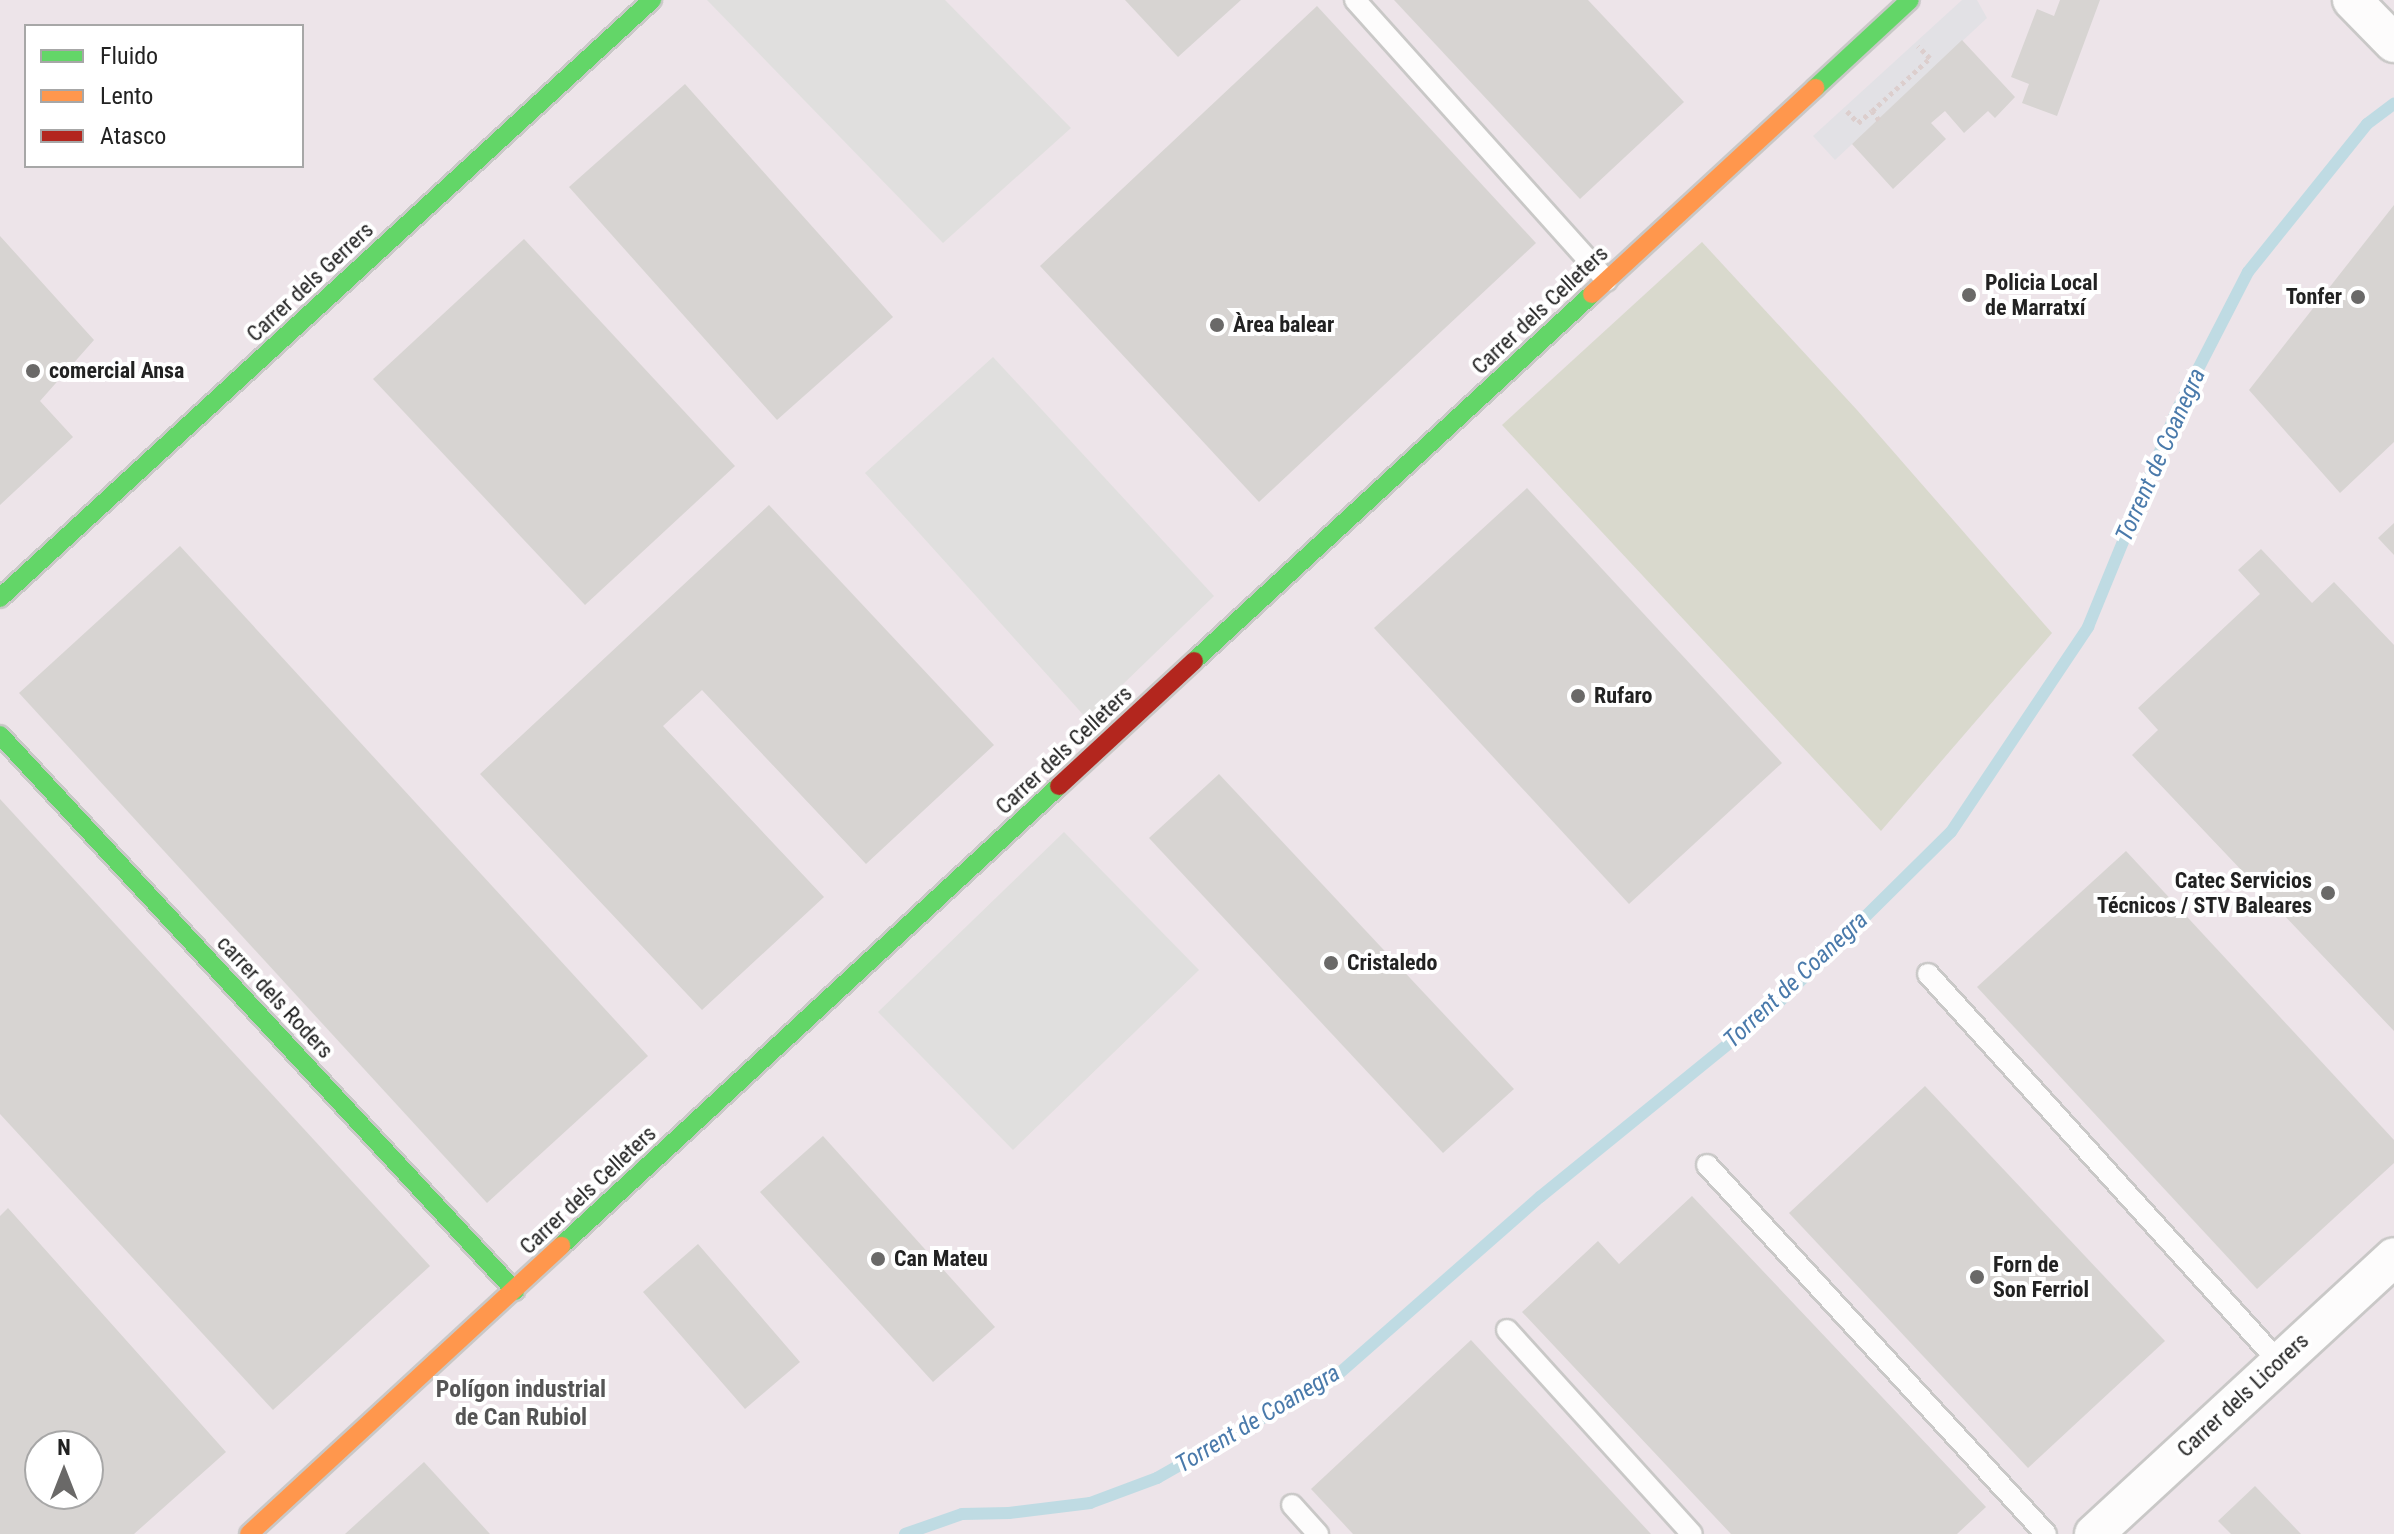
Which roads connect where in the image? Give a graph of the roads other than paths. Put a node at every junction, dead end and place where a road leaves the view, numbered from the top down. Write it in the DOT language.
graph roads {
  1 [pos="652,0"];
  2 [pos="1355,0"];
  3 [pos="1910,0"];
  4 [pos="2352,0"];
  5 [pos="2388,37"];
  6 [pos="1607,281"];
  7 [pos="0,598"];
  8 [pos="0,735"];
  9 [pos="1928,974"];
  10 [pos="1707,1165"];
  11 [pos="2394,1257"];
  12 [pos="515,1291"];
  13 [pos="1507,1330"];
  14 [pos="2279,1362"];
  15 [pos="1292,1505"];
  16 [pos="249,1534"];
  17 [pos="1318,1534"];
  18 [pos="1692,1534"];
  19 [pos="2046,1534"];
  20 [pos="2094,1534"];
  1 -- 7 [label="street, Carrer dels Gerrers"];
  2 -- 6 [label="lane"];
  3 -- 6 [label="street, Carrer dels Celleters"];
  4 -- 5 [label="street"];
  6 -- 12 [label="street, Carrer dels Celleters"];
  8 -- 12 [label="street, carrer dels Roders"];
  9 -- 14 [label="lane"];
  10 -- 19 [label="lane"];
  11 -- 14 [label="street, Carrer dels Licorers"];
  12 -- 16 [label="street, Carrer dels Celleters"];
  13 -- 18 [label="lane"];
  14 -- 20 [label="street, Carrer dels Licorers"];
  15 -- 17 [label="lane"];
}
